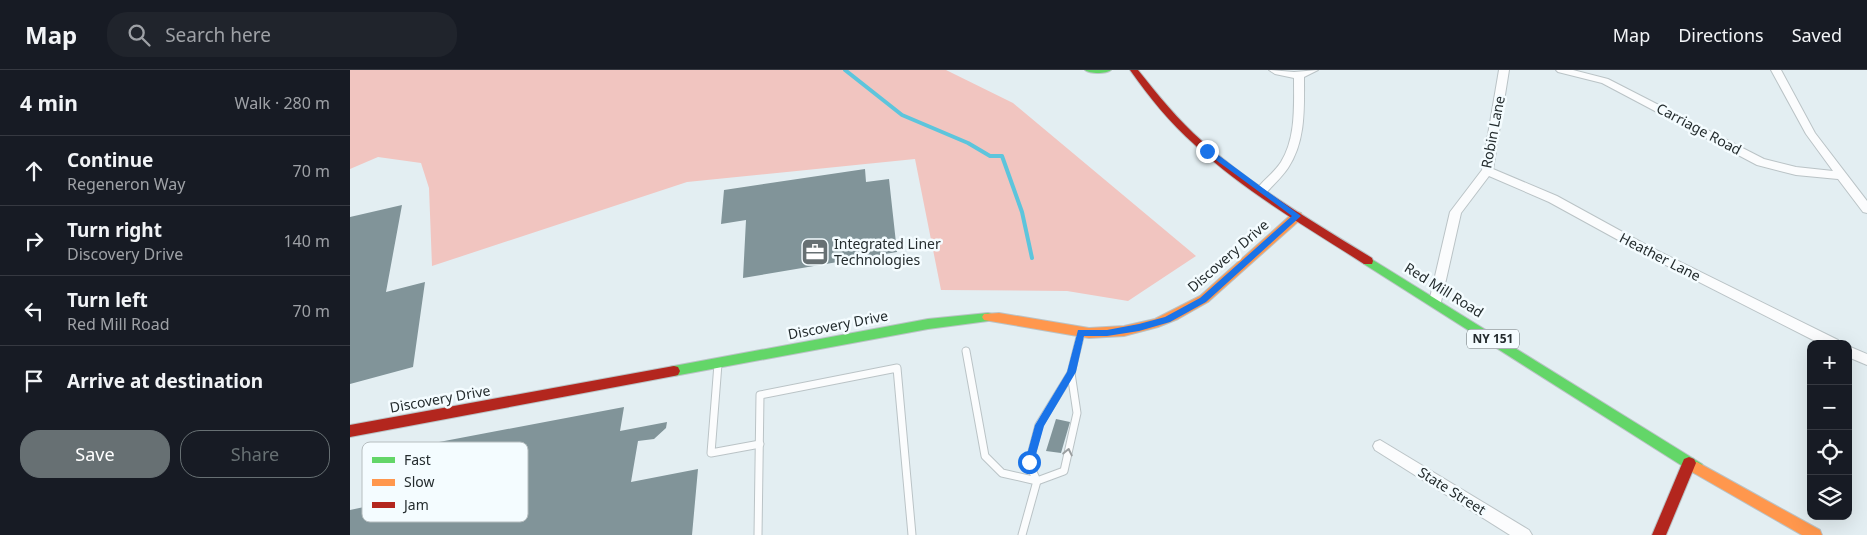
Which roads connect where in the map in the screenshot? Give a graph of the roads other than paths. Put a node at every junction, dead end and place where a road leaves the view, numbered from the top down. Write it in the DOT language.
graph roads {
  1 [pos="1089,70"];
  2 [pos="1107,70"];
  3 [pos="1134,70"];
  4 [pos="1274,70"];
  5 [pos="1313,70"];
  6 [pos="1504,70"];
  7 [pos="1562,70"];
  8 [pos="1776,70"];
  9 [pos="1300,75"];
  10 [pos="1487,171"];
  11 [pos="1840,175"];
  12 [pos="1261,191"];
  13 [pos="1867,209"];
  14 [pos="1297,216"];
  15 [pos="1435,302"];
  16 [pos="1081,333"];
  17 [pos="1825,340"];
  18 [pos="966,351"];
  19 [pos="1852,353"];
  20 [pos="1867,360"];
  21 [pos="718,363"];
  22 [pos="1072,372"];
  23 [pos="350,431"];
  24 [pos="760,444"];
  25 [pos="1380,446"];
  26 [pos="1689,463"];
  27 [pos="1037,481"];
  28 [pos="758,535"];
  29 [pos="912,535"];
  30 [pos="1022,535"];
  31 [pos="1524,535"];
  32 [pos="1659,535"];
  33 [pos="1814,535"];
  1 -- 2 [label="street"];
  3 -- 12 [label="street, Red Mill Road / NY 151"];
  4 -- 9 [label="street"];
  5 -- 9 [label="street"];
  6 -- 10 [label="street, Robin Lane"];
  7 -- 11 [label="street, Carriage Road"];
  8 -- 11 [label="street"];
  9 -- 12 [label="street"];
  10 -- 15 [label="street, Robin Lane"];
  10 -- 17 [label="street, Heather Lane"];
  11 -- 13 [label="street"];
  12 -- 14 [label="street, Red Mill Road / NY 151"];
  14 -- 15 [label="street, Red Mill Road / NY 151"];
  14 -- 16 [label="street, Discovery Drive"];
  15 -- 26 [label="street, Red Mill Road / NY 151"];
  16 -- 21 [label="street, Discovery Drive"];
  16 -- 22 [label="lane"];
  18 -- 27 [label="lane"];
  19 -- 20 [label="street"];
  21 -- 23 [label="street, Discovery Drive"];
  21 -- 24 [label="lane"];
  22 -- 27 [label="lane"];
  27 -- 22 [label="lane, one-way"];
  24 -- 28 [label="lane"];
  24 -- 29 [label="lane"];
  25 -- 31 [label="street, State Street"];
  26 -- 32 [label="street"];
  26 -- 33 [label="street, Red Mill Road / NY 151"];
  27 -- 30 [label="lane"];
}
